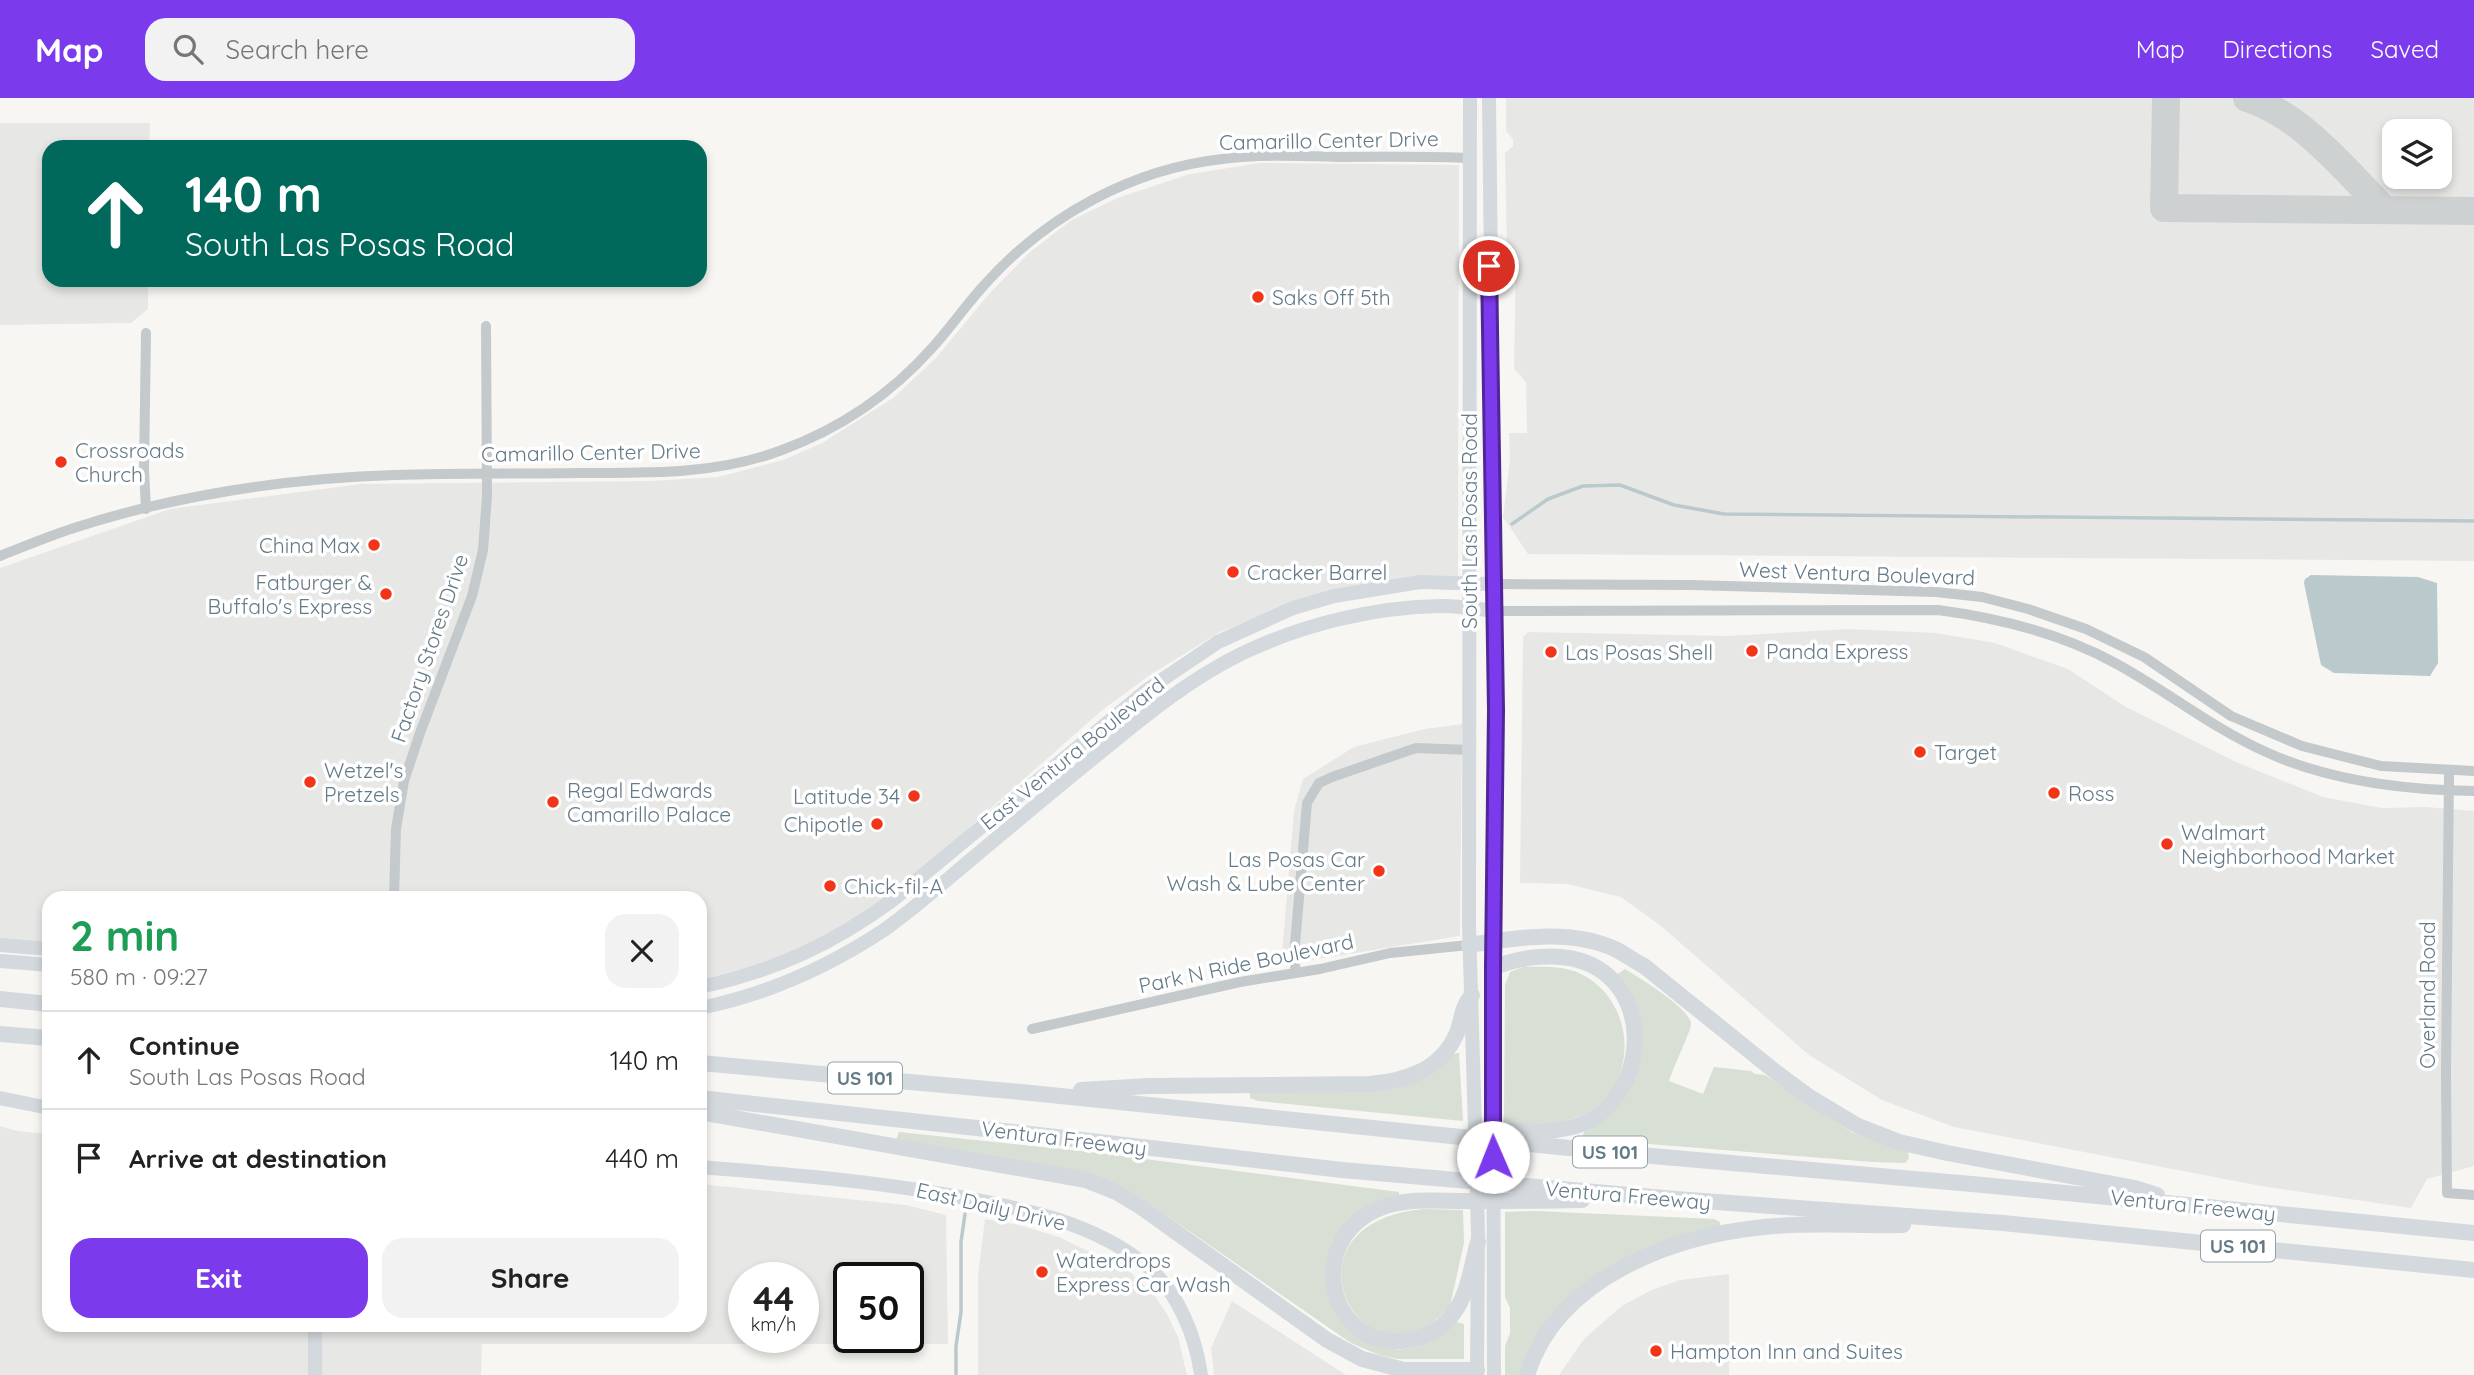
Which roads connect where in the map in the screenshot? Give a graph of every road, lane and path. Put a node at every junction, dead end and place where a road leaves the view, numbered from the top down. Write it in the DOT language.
graph roads {
  1 [pos="1470,98"];
  2 [pos="1489,98"];
  3 [pos="1469,158"];
  4 [pos="1489,266"];
  5 [pos="486,326"];
  6 [pos="146,333"];
  7 [pos="487,474"];
  8 [pos="146,509"];
  9 [pos="0,556"];
  10 [pos="1469,583"];
  11 [pos="1494,584"];
  12 [pos="1469,609"];
  13 [pos="1495,611"];
  14 [pos="1469,750"];
  15 [pos="2449,771"];
  16 [pos="2474,771"];
  17 [pos="2447,791"];
  18 [pos="2474,791"];
  19 [pos="394,891"];
  20 [pos="1493,941"];
  21 [pos="0,944"];
  22 [pos="1469,945"];
  23 [pos="42,948"];
  24 [pos="0,961"];
  25 [pos="42,964"];
  26 [pos="1493,968"];
  27 [pos="1296,973"];
  28 [pos="707,985"];
  29 [pos="1472,995"];
  30 [pos="0,999"];
  31 [pos="42,1003"];
  32 [pos="707,1007"];
  33 [pos="1032,1029"];
  34 [pos="0,1034"];
  35 [pos="42,1037"];
  36 [pos="707,1064"];
  37 [pos="1031,1093"];
  38 [pos="0,1098"];
  39 [pos="707,1099"];
  40 [pos="42,1107"];
  41 [pos="707,1113"];
  42 [pos="1367,1126"];
  43 [pos="707,1168"];
  44 [pos="2474,1195"];
  45 [pos="1676,1199"];
  46 [pos="2190,1205"];
  47 [pos="2003,1223"];
  48 [pos="2474,1233"];
  49 [pos="1478,1237"];
  50 [pos="2474,1270"];
  51 [pos="315,1332"];
  52 [pos="1486,1372"];
  53 [pos="315,1375"];
  54 [pos="1201,1375"];
  55 [pos="1527,1375"];
  1 -- 3 [label="main road, South Las Posas Road"];
  2 -- 4 [label="main road, South Las Posas Road"];
  3 -- 4 [label="main road"];
  3 -- 7 [label="street, Camarillo Center Drive"];
  3 -- 10 [label="main road, South Las Posas Road"];
  4 -- 11 [label="main road, South Las Posas Road"];
  5 -- 7 [label="street, Factory Stores Drive"];
  6 -- 8 [label="street"];
  7 -- 8 [label="street, Camarillo Center Drive"];
  7 -- 19 [label="street, Factory Stores Drive"];
  8 -- 9 [label="street, Camarillo Center Drive"];
  10 -- 11 [label="main road, East Ventura Boulevard"];
  10 -- 12 [label="main road, South Las Posas Road"];
  10 -- 28 [label="main road, East Ventura Boulevard"];
  11 -- 13 [label="main road, South Las Posas Road"];
  11 -- 15 [label="street, West Ventura Boulevard"];
  12 -- 13 [label="main road, East Ventura Boulevard"];
  12 -- 14 [label="main road, South Las Posas Road"];
  12 -- 32 [label="main road, East Ventura Boulevard"];
  13 -- 17 [label="street, West Ventura Boulevard"];
  13 -- 20 [label="main road, South Las Posas Road"];
  14 -- 22 [label="main road, South Las Posas Road"];
  14 -- 27 [label="street"];
  15 -- 16 [label="street, West Ventura Boulevard"];
  15 -- 17 [label="street, Overland Road"];
  17 -- 18 [label="street, West Ventura Boulevard"];
  17 -- 44 [label="street, Overland Road"];
  20 -- 22 [label="highway"];
  20 -- 26 [label="main road, South Las Posas Road"];
  20 -- 46 [label="highway"];
  21 -- 23 [label="main road"];
  22 -- 27 [label="street, Park N Ride Boulevard"];
  22 -- 29 [label="main road, South Las Posas Road"];
  24 -- 25 [label="main road"];
  26 -- 42 [label="highway"];
  26 -- 52 [label="main road, South Las Posas Road"];
  27 -- 33 [label="street, Park N Ride Boulevard"];
  29 -- 37 [label="highway"];
  29 -- 49 [label="main road, South Las Posas Road"];
  30 -- 31 [label="highway"];
  34 -- 35 [label="highway"];
  36 -- 37 [label="highway, Ventura Freeway / US 101"];
  37 -- 42 [label="highway, Ventura Freeway / US 101"];
  38 -- 40 [label="main road"];
  39 -- 45 [label="highway, Ventura Freeway / US 101"];
  41 -- 52 [label="highway"];
  42 -- 46 [label="highway, Ventura Freeway / US 101"];
  43 -- 54 [label="main road, East Daily Drive"];
  45 -- 47 [label="highway, Ventura Freeway / US 101"];
  45 -- 49 [label="highway"];
  46 -- 48 [label="highway, Ventura Freeway / US 101"];
  47 -- 50 [label="highway, Ventura Freeway / US 101"];
  47 -- 55 [label="highway"];
  49 -- 52 [label="main road, South Las Posas Road"];
  51 -- 53 [label="main road"];
}
